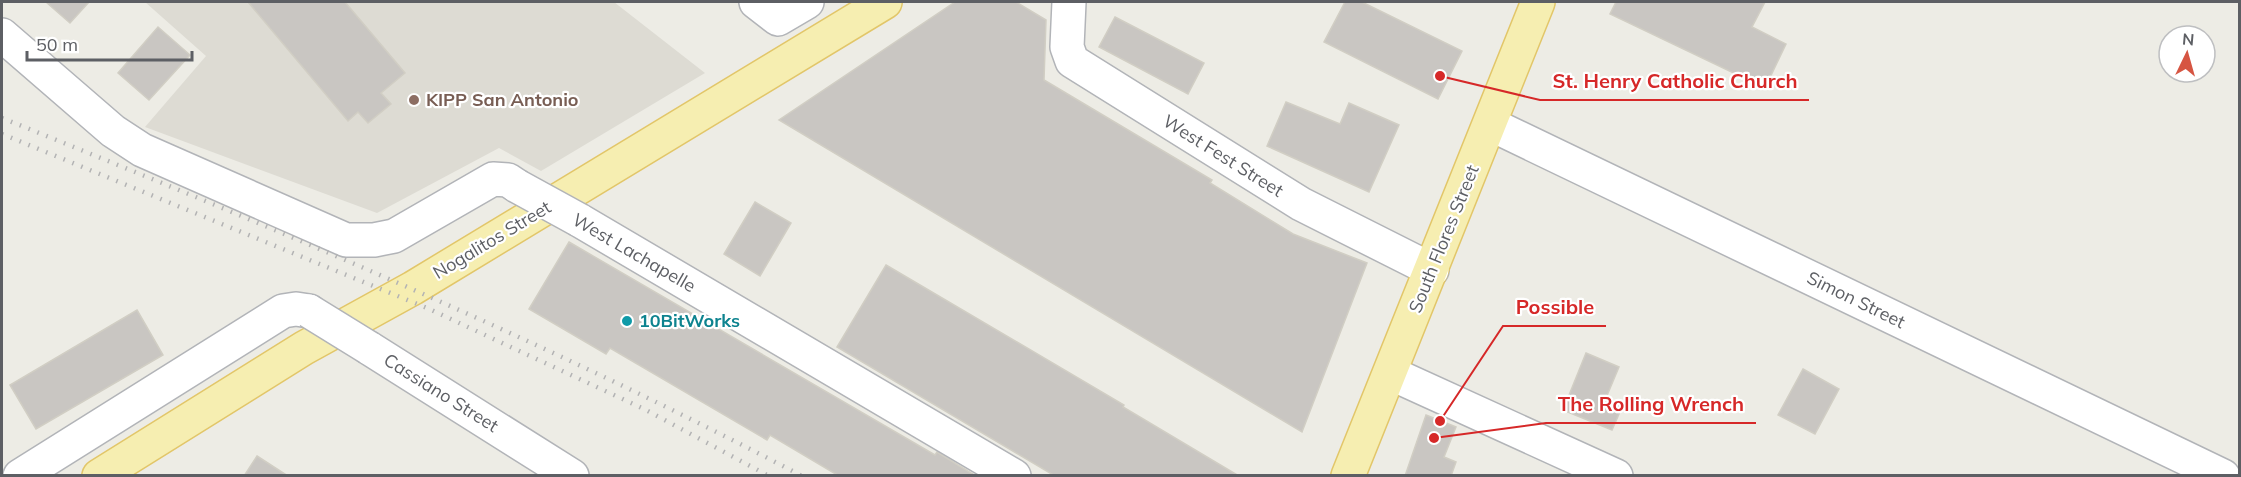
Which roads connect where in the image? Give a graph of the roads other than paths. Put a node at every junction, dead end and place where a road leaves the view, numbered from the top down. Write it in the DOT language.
graph roads {
  1 [pos="756,2"];
  2 [pos="807,2"];
  3 [pos="885,2"];
  4 [pos="1069,2"];
  5 [pos="1538,2"];
  6 [pos="2,35"];
  7 [pos="1490,124"];
  8 [pos="1432,270"];
  9 [pos="1390,373"];
  10 [pos="2178,466"];
  11 [pos="20,476"];
  12 [pos="99,476"];
  13 [pos="572,476"];
  14 [pos="1014,476"];
  15 [pos="1348,476"];
  16 [pos="1616,476"];
  17 [pos="2223,476"];
  1 -- 2 [label="street"];
  3 -- 12 [label="main road, Nogalitos Street"];
  4 -- 8 [label="street, West Fest Street"];
  5 -- 7 [label="main road, South Flores Street"];
  6 -- 14 [label="street, West Lachapelle, bridge"];
  7 -- 8 [label="main road, South Flores Street"];
  7 -- 10 [label="street, Simon Street"];
  8 -- 9 [label="main road, South Flores Street"];
  9 -- 15 [label="main road, South Flores Street"];
  9 -- 16 [label="street"];
  10 -- 17 [label="street, Simon Street"];
  11 -- 13 [label="street, Cassiano Street, bridge"];
}
